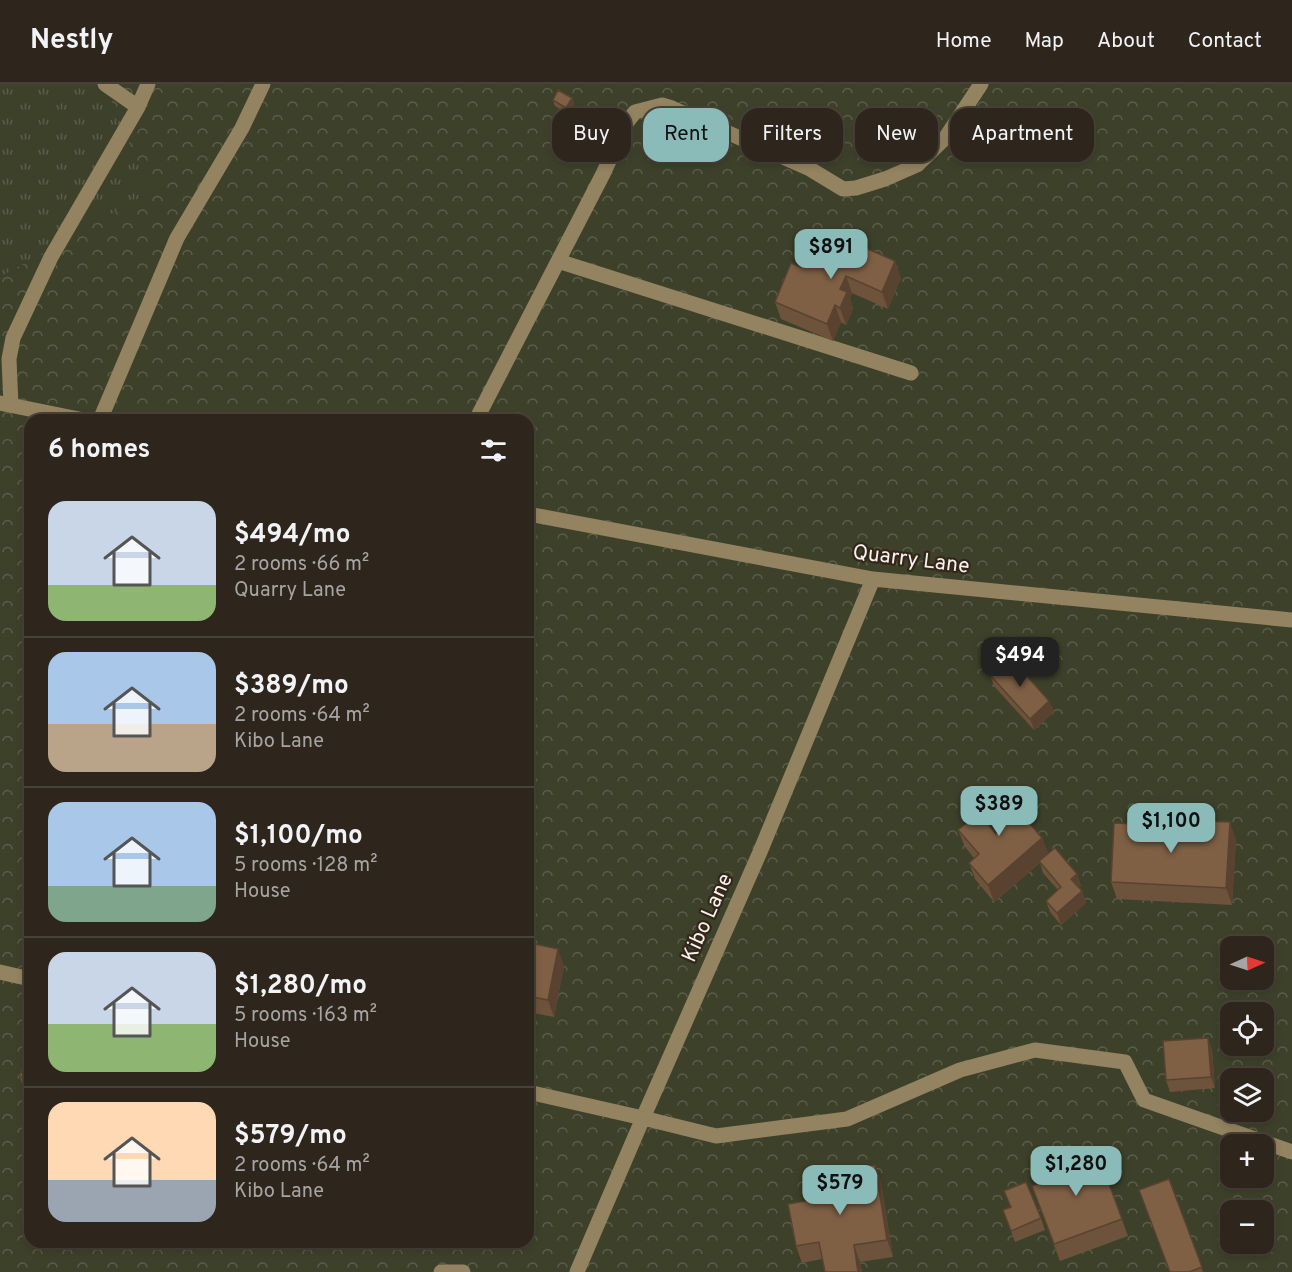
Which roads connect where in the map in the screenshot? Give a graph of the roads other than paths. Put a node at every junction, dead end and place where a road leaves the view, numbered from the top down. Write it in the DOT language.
graph roads {
  1 [pos="105,84"];
  2 [pos="148,84"];
  3 [pos="263,84"];
  4 [pos="981,84"];
  5 [pos="138,106"];
  6 [pos="558,261"];
  7 [pos="911,373"];
  8 [pos="5,404"];
  9 [pos="54,414"];
  10 [pos="103,414"];
  11 [pos="479,414"];
  12 [pos="534,515"];
  13 [pos="873,579"];
  14 [pos="1292,620"];
  15 [pos="0,972"];
  16 [pos="24,978"];
  17 [pos="534,1093"];
  18 [pos="643,1118"];
  19 [pos="1292,1152"];
  20 [pos="441,1272"];
  21 [pos="463,1272"];
  22 [pos="577,1272"];
  1 -- 5 [label="street"];
  2 -- 5 [label="street"];
  3 -- 10 [label="street"];
  4 -- 6 [label="street"];
  5 -- 8 [label="street"];
  6 -- 7 [label="street"];
  6 -- 11 [label="street"];
  8 -- 9 [label="street"];
  12 -- 13 [label="street, Quarry Lane"];
  13 -- 14 [label="street, Quarry Lane"];
  13 -- 18 [label="street, Kibo Lane"];
  15 -- 16 [label="street"];
  17 -- 18 [label="street"];
  18 -- 19 [label="street"];
  18 -- 22 [label="street, Kibo Lane"];
  20 -- 21 [label="street"];
}
